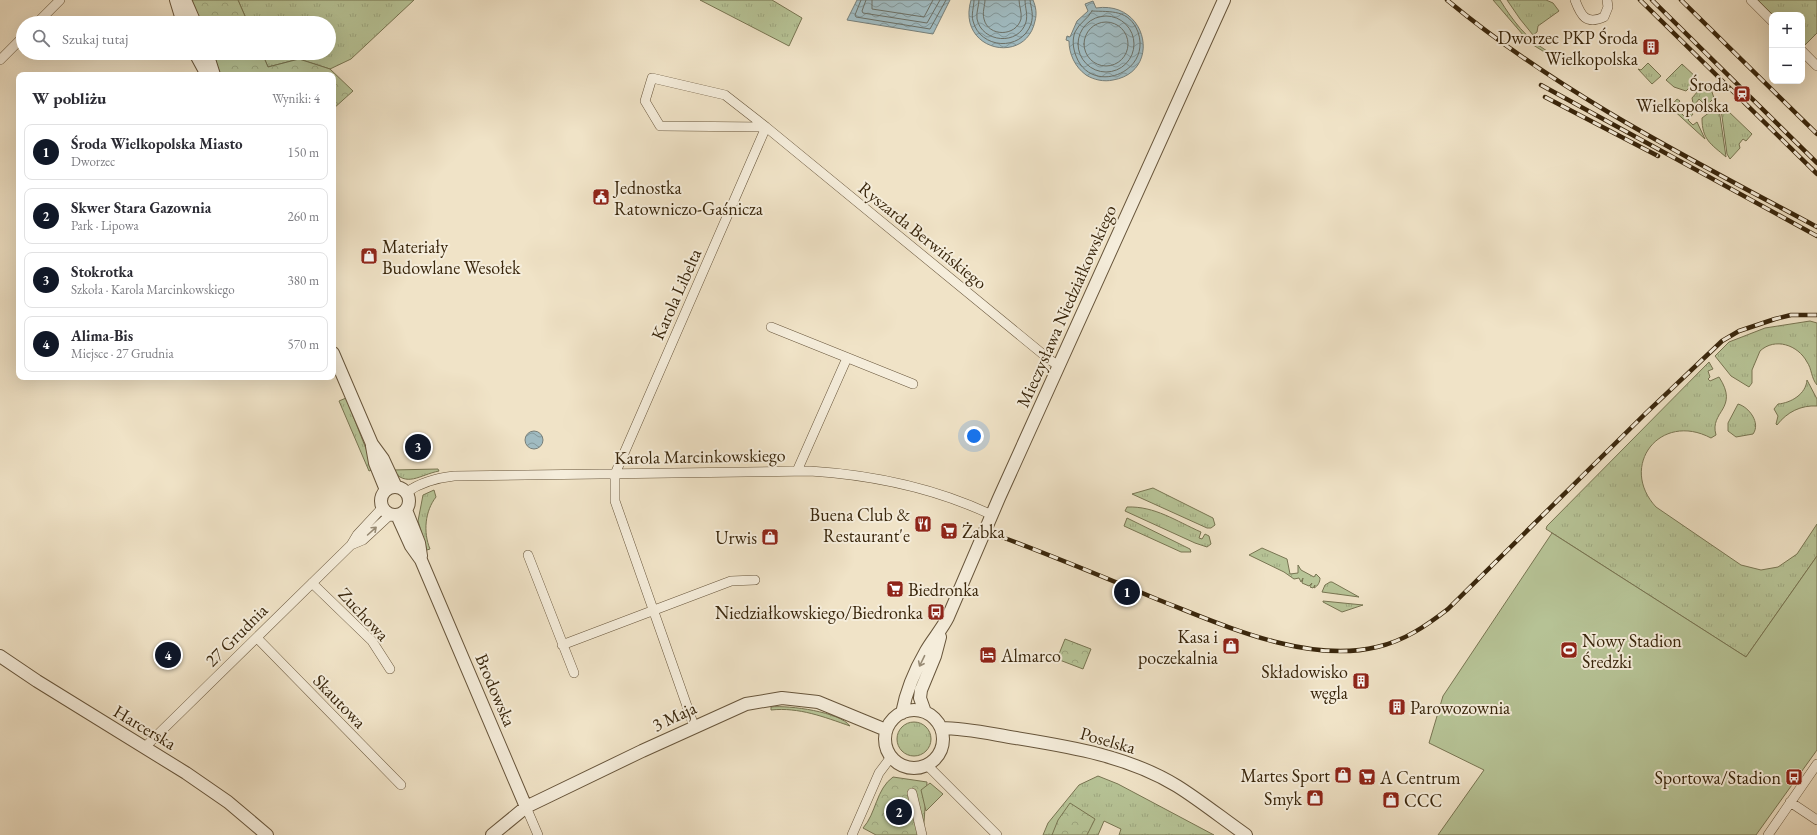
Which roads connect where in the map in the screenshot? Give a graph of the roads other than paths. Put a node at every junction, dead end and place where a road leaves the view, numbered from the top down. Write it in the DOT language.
graph roads {
  1 [pos="60,0"];
  2 [pos="176,0"];
  3 [pos="185,0"];
  4 [pos="1224,0"];
  5 [pos="1575,0"];
  6 [pos="1607,0"];
  7 [pos="1751,0"];
  8 [pos="44,16"];
  9 [pos="181,16"];
  10 [pos="192,16"];
  11 [pos="1769,18"];
  12 [pos="16,44"];
  13 [pos="1805,54"];
  14 [pos="0,60"];
  15 [pos="199,60"];
  16 [pos="209,60"];
  17 [pos="1817,66"];
  18 [pos="205,72"];
  19 [pos="213,72"];
  20 [pos="766,127"];
  21 [pos="771,327"];
  22 [pos="847,358"];
  23 [pos="336,360"];
  24 [pos="1059,366"];
  25 [pos="913,384"];
  26 [pos="797,471"];
  27 [pos="615,474"];
  28 [pos="391,489"];
  29 [pos="407,492"];
  30 [pos="394,511"];
  31 [pos="992,515"];
  32 [pos="528,555"];
  33 [pos="755,580"];
  34 [pos="312,583"];
  35 [pos="654,610"];
  36 [pos="943,628"];
  37 [pos="257,638"];
  38 [pos="562,644"];
  39 [pos="0,656"];
  40 [pos="390,669"];
  41 [pos="574,673"];
  42 [pos="925,712"];
  43 [pos="902,713"];
  44 [pos="694,726"];
  45 [pos="940,728"];
  46 [pos="886,730"];
  47 [pos="144,748"];
  48 [pos="891,757"];
  49 [pos="1817,764"];
  50 [pos="927,765"];
  51 [pos="401,785"];
  52 [pos="912,794"];
  53 [pos="1790,802"];
  54 [pos="526,806"];
  55 [pos="1817,820"];
  56 [pos="267,835"];
  57 [pos="492,835"];
  58 [pos="538,835"];
  59 [pos="852,835"];
  60 [pos="922,835"];
  61 [pos="997,835"];
  62 [pos="1246,835"];
  63 [pos="1768,835"];
  1 -- 8 [label="street"];
  2 -- 9 [label="street"];
  3 -- 10 [label="street"];
  4 -- 24 [label="street, Mieczysława Niedziałkowskiego"];
  5 -- 6 [label="street"];
  7 -- 11 [label="street"];
  12 -- 14 [label="street"];
  13 -- 17 [label="street"];
  15 -- 18 [label="street"];
  16 -- 19 [label="street"];
  20 -- 20 [label="street, Ryszarda Berwińskiego"];
  20 -- 24 [label="street, Ryszarda Berwińskiego"];
  20 -- 27 [label="street, Karola Libelta"];
  21 -- 22 [label="street"];
  22 -- 25 [label="street"];
  22 -- 26 [label="street"];
  23 -- 28 [label="street"];
  24 -- 31 [label="street, Mieczysława Niedziałkowskiego"];
  26 -- 27 [label="street, Karola Marcinkowskiego"];
  26 -- 31 [label="street, Karola Marcinkowskiego"];
  27 -- 29 [label="street, Karola Marcinkowskiego"];
  27 -- 35 [label="street"];
  28 -- 29 [label="street"];
  28 -- 30 [label="street"];
  29 -- 30 [label="street"];
  30 -- 34 [label="street, 27 Grudnia"];
  30 -- 54 [label="street, Brodowska"];
  31 -- 36 [label="street, Mieczysława Niedziałkowskiego"];
  32 -- 38 [label="street"];
  33 -- 35 [label="street"];
  34 -- 37 [label="street, 27 Grudnia"];
  34 -- 40 [label="street, Zuchowa"];
  35 -- 38 [label="street"];
  35 -- 44 [label="street"];
  36 -- 42 [label="street, Mieczysława Niedziałkowskiego"];
  36 -- 43 [label="street, Mieczysława Niedziałkowskiego, one-way"];
  37 -- 47 [label="street, 27 Grudnia"];
  37 -- 51 [label="street, Skautowa"];
  38 -- 41 [label="street"];
  39 -- 47 [label="street, Harcerska"];
  42 -- 43 [label="street"];
  42 -- 45 [label="street"];
  43 -- 46 [label="street"];
  44 -- 46 [label="street, 3 Maja"];
  44 -- 54 [label="street, 3 Maja"];
  45 -- 50 [label="street"];
  45 -- 62 [label="street, Poselska"];
  46 -- 48 [label="street"];
  47 -- 56 [label="street, Harcerska"];
  48 -- 50 [label="street"];
  48 -- 59 [label="street"];
  49 -- 53 [label="street"];
  50 -- 61 [label="street"];
  52 -- 60 [label="street"];
  53 -- 55 [label="street"];
  53 -- 63 [label="street"];
  54 -- 57 [label="street, 3 Maja"];
  54 -- 58 [label="street, Brodowska"];
}
